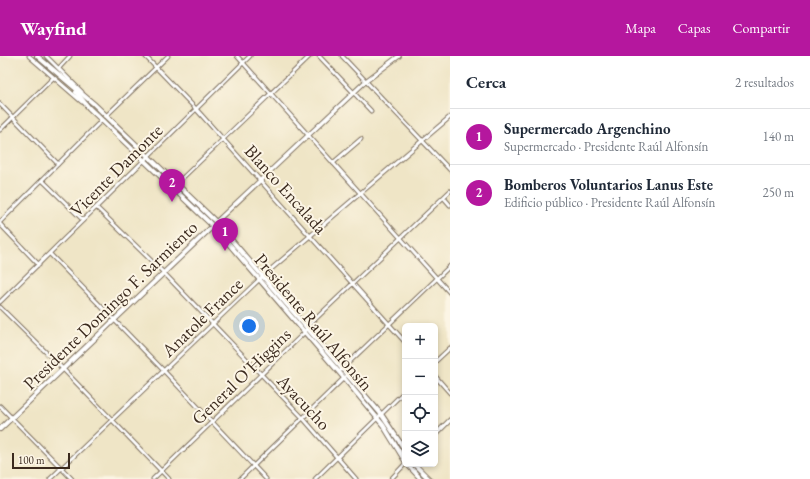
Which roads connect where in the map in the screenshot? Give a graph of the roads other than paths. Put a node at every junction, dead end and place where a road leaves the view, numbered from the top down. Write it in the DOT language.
graph roads {
  1 [pos="29,56"];
  2 [pos="38,56"];
  3 [pos="46,56"];
  4 [pos="70,56"];
  5 [pos="145,56"];
  6 [pos="168,56"];
  7 [pos="237,56"];
  8 [pos="250,56"];
  9 [pos="310,56"];
  10 [pos="319,56"];
  11 [pos="342,56"];
  12 [pos="399,56"];
  13 [pos="243,63"];
  14 [pos="59,68"];
  15 [pos="156,68"];
  16 [pos="53,78"];
  17 [pos="366,81"];
  18 [pos="68,83"];
  19 [pos="271,93"];
  20 [pos="353,93"];
  21 [pos="0,104"];
  22 [pos="94,104"];
  23 [pos="89,108"];
  24 [pos="196,109"];
  25 [pos="371,111"];
  26 [pos="106,116"];
  27 [pos="13,117"];
  28 [pos="450,117"];
  29 [pos="102,120"];
  30 [pos="0,130"];
  31 [pos="308,136"];
  32 [pos="223,138"];
  33 [pos="361,139"];
  34 [pos="422,141"];
  35 [pos="147,159"];
  36 [pos="58,164"];
  37 [pos="333,164"];
  38 [pos="450,170"];
  39 [pos="42,180"];
  40 [pos="261,180"];
  41 [pos="175,185"];
  42 [pos="450,191"];
  43 [pos="360,193"];
  44 [pos="444,198"];
  45 [pos="450,205"];
  46 [pos="97,208"];
  47 [pos="83,220"];
  48 [pos="0,223"];
  49 [pos="215,224"];
  50 [pos="311,235"];
  51 [pos="400,238"];
  52 [pos="50,254"];
  53 [pos="39,264"];
  54 [pos="450,266"];
  55 [pos="164,273"];
  56 [pos="261,278"];
  57 [pos="436,279"];
  58 [pos="353,283"];
  59 [pos="450,293"];
  60 [pos="0,302"];
  61 [pos="0,307"];
  62 [pos="114,320"];
  63 [pos="213,324"];
  64 [pos="389,324"];
  65 [pos="306,330"];
  66 [pos="402,339"];
  67 [pos="450,348"];
  68 [pos="438,359"];
  69 [pos="63,369"];
  70 [pos="341,370"];
  71 [pos="164,371"];
  72 [pos="261,374"];
  73 [pos="346,376"];
  74 [pos="438,379"];
  75 [pos="450,393"];
  76 [pos="402,394"];
  77 [pos="0,406"];
  78 [pos="381,414"];
  79 [pos="302,417"];
  80 [pos="11,418"];
  81 [pos="377,418"];
  82 [pos="112,420"];
  83 [pos="450,420"];
  84 [pos="212,422"];
  85 [pos="0,429"];
  86 [pos="438,432"];
  87 [pos="402,446"];
  88 [pos="337,457"];
  89 [pos="402,457"];
  90 [pos="254,466"];
  91 [pos="402,467"];
  92 [pos="410,467"];
  93 [pos="417,467"];
  94 [pos="62,468"];
  95 [pos="161,471"];
  96 [pos="50,479"];
  97 [pos="72,479"];
  98 [pos="153,479"];
  99 [pos="169,479"];
  100 [pos="240,479"];
  101 [pos="266,479"];
  102 [pos="315,479"];
  103 [pos="356,479"];
  104 [pos="391,479"];
  105 [pos="421,479"];
  106 [pos="429,479"];
  1 -- 16 [label="street, Presidente Raúl Alfonsín"];
  2 -- 18 [label="main road, Presidente Raúl Alfonsín"];
  3 -- 14 [label="street, Presidente Raúl Alfonsín"];
  4 -- 14 [label="street"];
  5 -- 15 [label="street, Blanco Encalada"];
  6 -- 15 [label="street"];
  7 -- 13 [label="street"];
  8 -- 13 [label="street, Vicente Damonte"];
  9 -- 19 [label="street"];
  10 -- 20 [label="street"];
  11 -- 17 [label="street"];
  12 -- 17 [label="street, Presidente Domingo F. Sarmiento"];
  13 -- 19 [label="street"];
  13 -- 24 [label="street, Vicente Damonte"];
  14 -- 22 [label="street, Presidente Raúl Alfonsín"];
  15 -- 24 [label="street, Blanco Encalada"];
  15 -- 26 [label="street"];
  16 -- 23 [label="street, Presidente Raúl Alfonsín"];
  16 -- 27 [label="street"];
  17 -- 20 [label="street, Presidente Domingo F. Sarmiento"];
  17 -- 34 [label="street"];
  18 -- 22 [label="main road, Presidente Raúl Alfonsín"];
  18 -- 23 [label="main road, Presidente Raúl Alfonsín"];
  19 -- 31 [label="street"];
  19 -- 32 [label="street"];
  20 -- 25 [label="street"];
  20 -- 31 [label="street, Presidente Domingo F. Sarmiento"];
  21 -- 27 [label="street"];
  22 -- 26 [label="main road, Presidente Raúl Alfonsín"];
  23 -- 29 [label="main road, Presidente Raúl Alfonsín"];
  24 -- 32 [label="street, Blanco Encalada"];
  24 -- 35 [label="street, Vicente Damonte"];
  26 -- 35 [label="main road, Presidente Raúl Alfonsín"];
  27 -- 30 [label="street"];
  27 -- 36 [label="street"];
  28 -- 34 [label="street, Anatole France"];
  29 -- 35 [label="main road, Presidente Raúl Alfonsín"];
  29 -- 36 [label="street"];
  31 -- 37 [label="street"];
  31 -- 40 [label="street, Presidente Domingo F. Sarmiento"];
  32 -- 40 [label="street, Blanco Encalada"];
  32 -- 41 [label="street"];
  33 -- 37 [label="street"];
  34 -- 38 [label="street"];
  34 -- 43 [label="street, Anatole France"];
  35 -- 41 [label="main road, Presidente Raúl Alfonsín"];
  35 -- 46 [label="street, Vicente Damonte"];
  36 -- 39 [label="street"];
  37 -- 43 [label="street"];
  39 -- 47 [label="street"];
  39 -- 48 [label="street"];
  40 -- 49 [label="street, Presidente Domingo F. Sarmiento"];
  40 -- 50 [label="street, Blanco Encalada"];
  41 -- 49 [label="main road, Presidente Raúl Alfonsín"];
  42 -- 44 [label="street, General O'Higgins"];
  43 -- 50 [label="street, Anatole France"];
  43 -- 51 [label="street"];
  44 -- 45 [label="street"];
  44 -- 51 [label="street, General O'Higgins"];
  46 -- 47 [label="street, Vicente Damonte"];
  46 -- 55 [label="street, Ayacucho"];
  47 -- 52 [label="street, Vicente Damonte"];
  48 -- 53 [label="street"];
  49 -- 55 [label="main road, Presidente Domingo F. Sarmiento"];
  49 -- 56 [label="main road, Presidente Raúl Alfonsín"];
  50 -- 56 [label="street, Anatole France"];
  50 -- 58 [label="street, Blanco Encalada"];
  51 -- 57 [label="street"];
  51 -- 58 [label="street, General O'Higgins"];
  52 -- 53 [label="street, Vicente Damonte"];
  52 -- 62 [label="street"];
  53 -- 60 [label="street, Vicente Damonte"];
  54 -- 57 [label="street"];
  55 -- 62 [label="main road, Presidente Domingo F. Sarmiento"];
  55 -- 63 [label="street, Ayacucho"];
  56 -- 63 [label="street, Anatole France"];
  56 -- 65 [label="main road, Presidente Raúl Alfonsín"];
  57 -- 59 [label="street"];
  57 -- 64 [label="street"];
  58 -- 64 [label="street, Blanco Encalada"];
  58 -- 65 [label="street, General O'Higgins"];
  61 -- 69 [label="street"];
  62 -- 69 [label="main road, Presidente Domingo F. Sarmiento"];
  62 -- 71 [label="street"];
  63 -- 71 [label="street, Anatole France"];
  63 -- 72 [label="street, Ayacucho"];
  64 -- 66 [label="street, Blanco Encalada"];
  64 -- 70 [label="street"];
  65 -- 70 [label="main road, Presidente Raúl Alfonsín"];
  65 -- 72 [label="street, General O'Higgins"];
  67 -- 68 [label="street"];
  69 -- 80 [label="main road, Presidente Domingo F. Sarmiento"];
  69 -- 82 [label="street"];
  70 -- 73 [label="main road, Presidente Raúl Alfonsín"];
  71 -- 82 [label="street, Anatole France"];
  71 -- 84 [label="street"];
  72 -- 79 [label="street, Ayacucho"];
  72 -- 84 [label="street, General O'Higgins"];
  73 -- 78 [label="main road, Presidente Raúl Alfonsín"];
  73 -- 79 [label="street"];
  73 -- 81 [label="main road, Presidente Raúl Alfonsín"];
  74 -- 75 [label="street"];
  76 -- 78 [label="street"];
  77 -- 80 [label="street"];
  78 -- 81 [label="street"];
  78 -- 87 [label="main road, Presidente Raúl Alfonsín"];
  79 -- 88 [label="street, Ayacucho"];
  79 -- 90 [label="street"];
  80 -- 85 [label="main road, Presidente Domingo F. Sarmiento"];
  80 -- 94 [label="street"];
  81 -- 88 [label="street"];
  81 -- 89 [label="main road, Presidente Raúl Alfonsín"];
  82 -- 94 [label="street, Anatole France"];
  82 -- 95 [label="street"];
  83 -- 86 [label="street"];
  84 -- 90 [label="street"];
  84 -- 95 [label="street, General O'Higgins"];
  88 -- 102 [label="street"];
  88 -- 103 [label="street, Ayacucho"];
  90 -- 100 [label="street"];
  90 -- 101 [label="street"];
  91 -- 104 [label="street"];
  92 -- 105 [label="main road, Presidente Raúl Alfonsín"];
  93 -- 106 [label="main road"];
  94 -- 96 [label="street, Anatole France"];
  94 -- 97 [label="street"];
  95 -- 98 [label="street, General O'Higgins"];
  95 -- 99 [label="street"];
}
